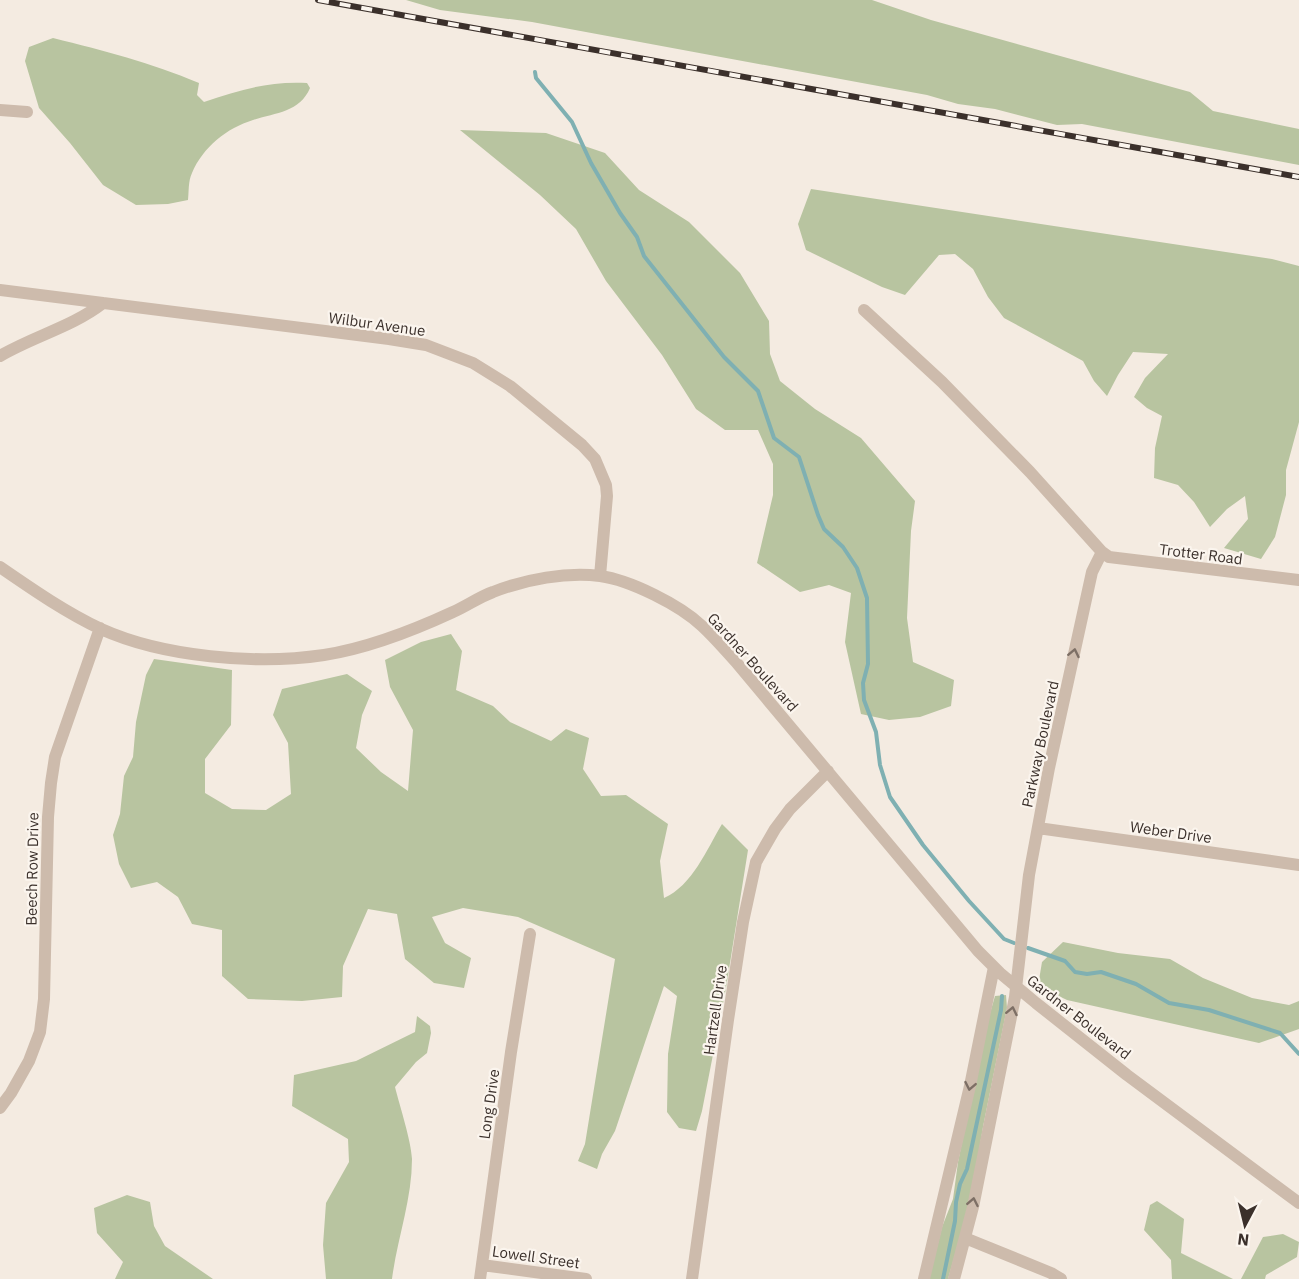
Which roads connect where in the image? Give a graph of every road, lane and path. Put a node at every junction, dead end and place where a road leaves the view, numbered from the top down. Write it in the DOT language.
graph roads {
  1 [pos="0,110"];
  2 [pos="27,112"];
  3 [pos="0,290"];
  4 [pos="104,303"];
  5 [pos="864,310"];
  6 [pos="0,356"];
  7 [pos="1102,552"];
  8 [pos="0,567"];
  9 [pos="600,576"];
  10 [pos="1299,580"];
  11 [pos="100,628"];
  12 [pos="828,771"];
  13 [pos="1038,828"];
  14 [pos="1299,865"];
  15 [pos="530,934"];
  16 [pos="994,967"];
  17 [pos="1016,987"];
  18 [pos="0,1108"];
  19 [pos="1299,1203"];
  20 [pos="965,1238"];
  21 [pos="482,1265"];
  22 [pos="480,1279"];
  23 [pos="586,1279"];
  24 [pos="692,1279"];
  25 [pos="924,1279"];
  26 [pos="954,1279"];
  27 [pos="1061,1279"];
  1 -- 2 [label="street"];
  3 -- 4 [label="street, Wilbur Avenue"];
  4 -- 6 [label="street"];
  4 -- 9 [label="street, Wilbur Avenue"];
  5 -- 7 [label="street"];
  7 -- 10 [label="street, Trotter Road"];
  13 -- 7 [label="street, Parkway Boulevard, one-way"];
  8 -- 11 [label="street, Gardner Boulevard"];
  9 -- 11 [label="street, Gardner Boulevard"];
  9 -- 12 [label="street, Gardner Boulevard"];
  11 -- 18 [label="street, Beech Row Drive"];
  12 -- 16 [label="street, Gardner Boulevard"];
  12 -- 24 [label="street, Hartzell Drive"];
  13 -- 14 [label="street, Weber Drive"];
  13 -- 17 [label="street, Parkway Boulevard"];
  15 -- 21 [label="street, Long Drive"];
  16 -- 17 [label="street, Gardner Boulevard"];
  16 -- 25 [label="street, one-way"];
  17 -- 19 [label="street, Gardner Boulevard"];
  20 -- 17 [label="street, Parkway Boulevard, one-way"];
  20 -- 26 [label="street, Parkway Boulevard"];
  20 -- 27 [label="street"];
  21 -- 22 [label="street, Long Drive"];
  21 -- 23 [label="street, Lowell Street"];
}
